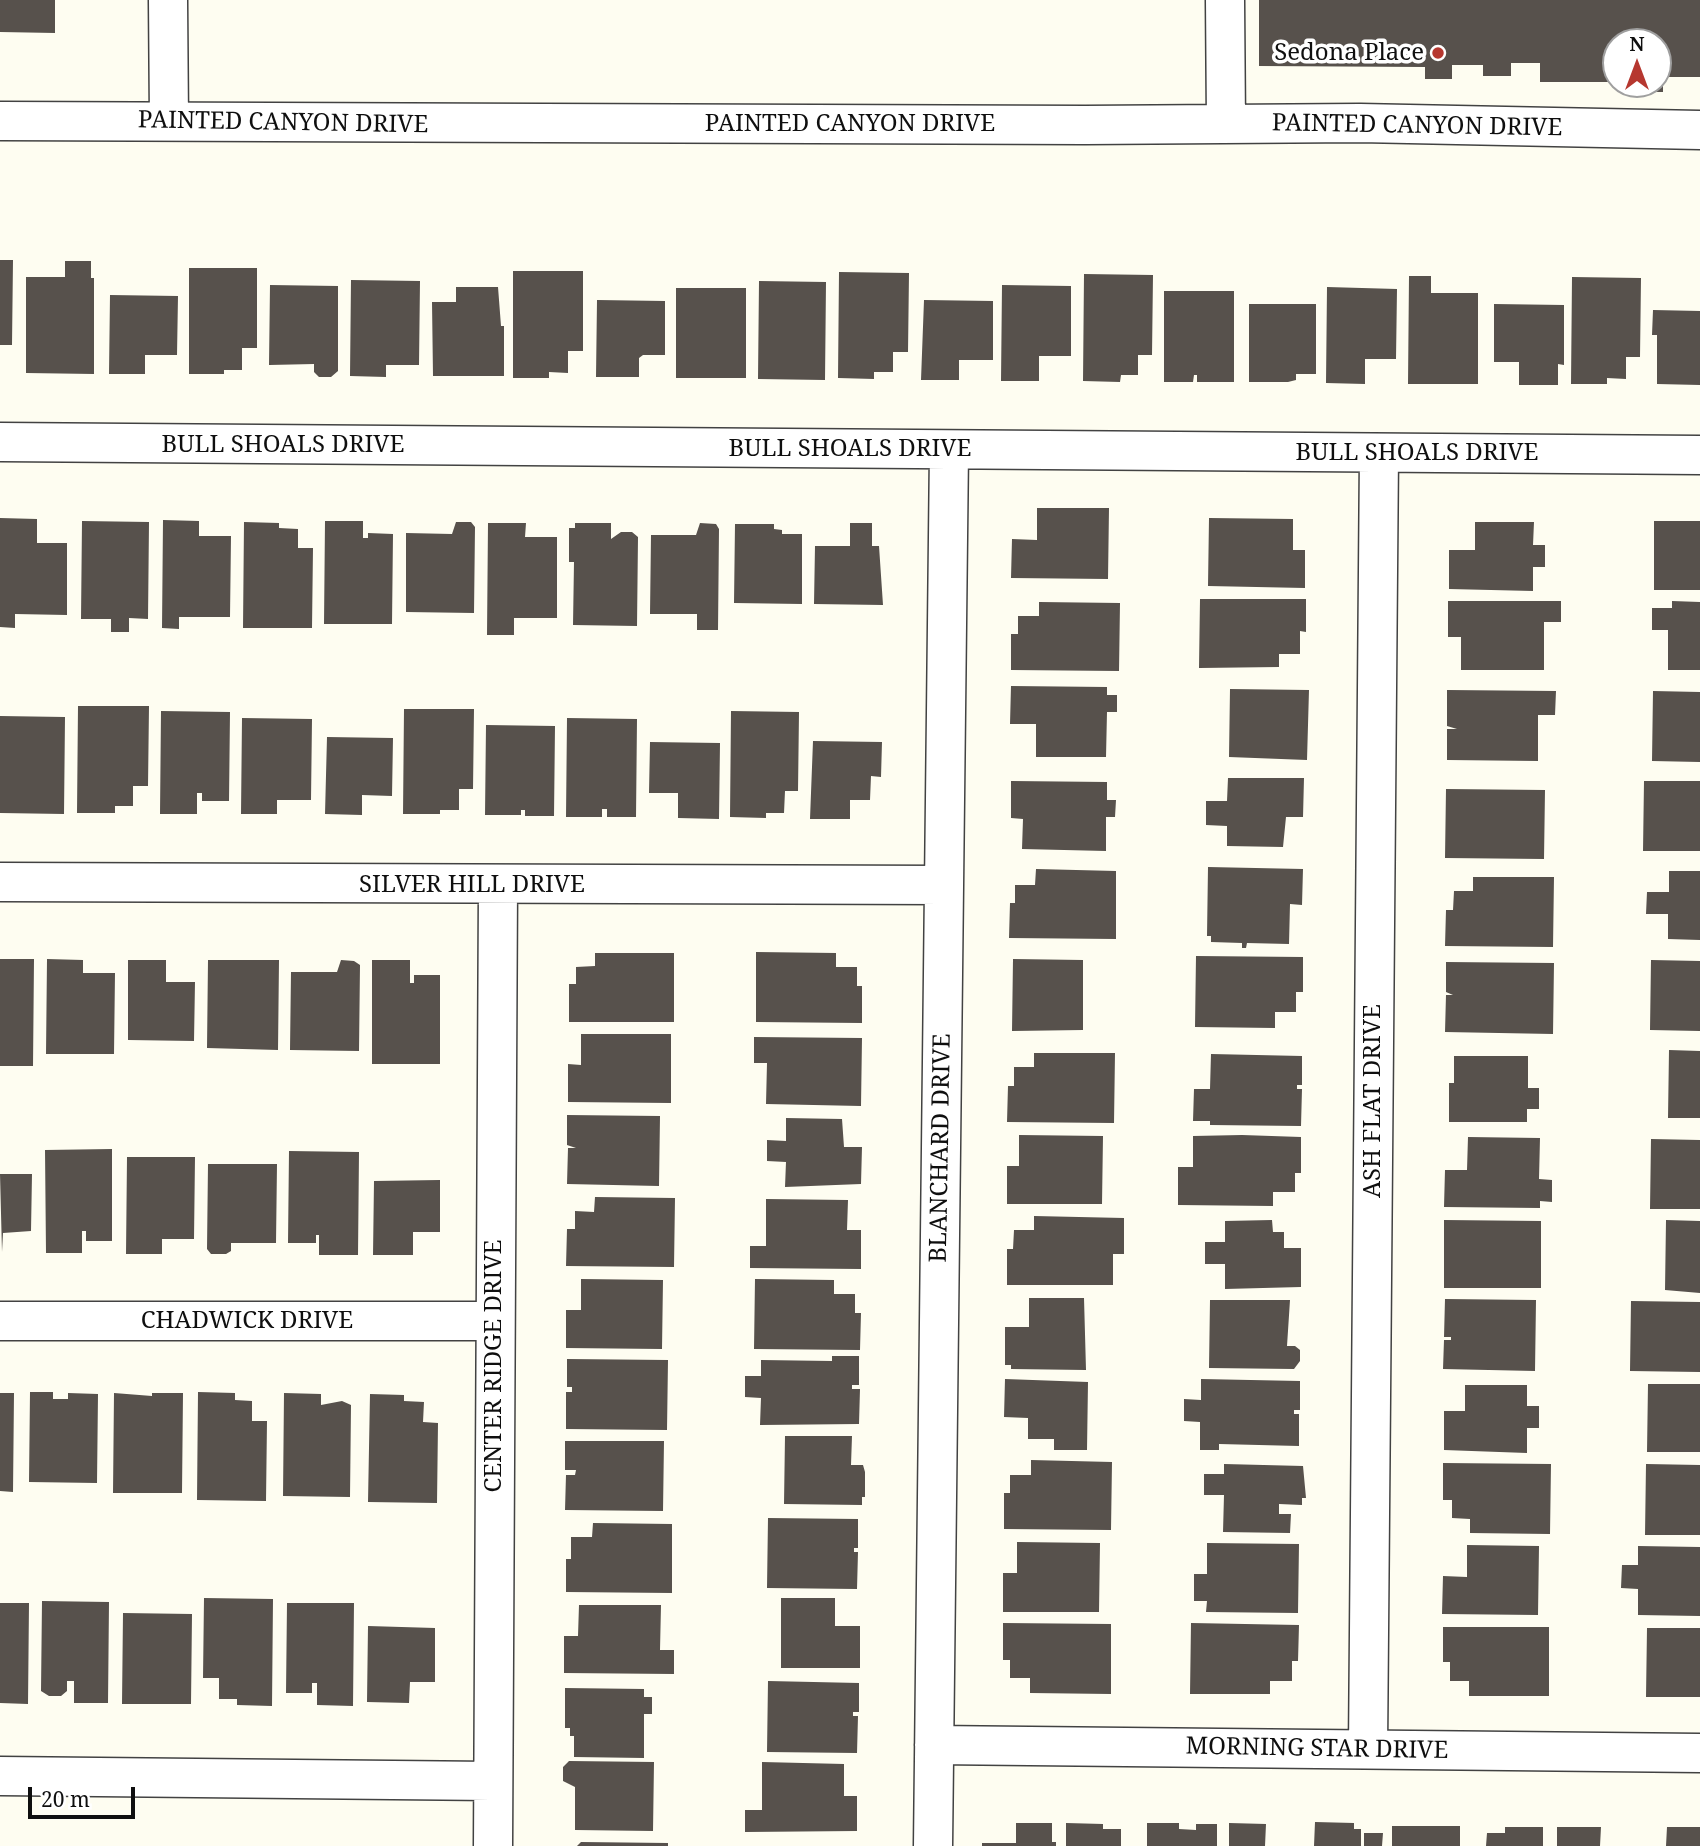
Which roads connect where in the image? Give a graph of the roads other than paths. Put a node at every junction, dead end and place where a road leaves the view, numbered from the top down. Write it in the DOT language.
graph roads {
  1 [pos="168,0"];
  2 [pos="1225,0"];
  3 [pos="0,121"];
  4 [pos="169,121"];
  5 [pos="1226,124"];
  6 [pos="1700,130"];
  7 [pos="0,442"];
  8 [pos="949,450"];
  9 [pos="1379,453"];
  10 [pos="1700,456"];
  11 [pos="0,881"];
  12 [pos="944,885"];
  13 [pos="498,886"];
  14 [pos="0,1321"];
  15 [pos="494,1321"];
  16 [pos="934,1745"];
  17 [pos="1368,1749"];
  18 [pos="1700,1753"];
  19 [pos="0,1776"];
  20 [pos="491,1781"];
  21 [pos="493,1846"];
  22 [pos="933,1846"];
  1 -- 4 [label="street"];
  2 -- 5 [label="street"];
  3 -- 4 [label="street, PAINTED CANYON DRIVE"];
  4 -- 5 [label="street, PAINTED CANYON DRIVE"];
  5 -- 6 [label="street, PAINTED CANYON DRIVE"];
  7 -- 8 [label="street, BULL SHOALS DRIVE"];
  8 -- 9 [label="street, BULL SHOALS DRIVE"];
  8 -- 12 [label="street, BLANCHARD DRIVE"];
  9 -- 10 [label="street, BULL SHOALS DRIVE"];
  9 -- 17 [label="street, ASH FLAT DRIVE"];
  11 -- 13 [label="street, SILVER HILL DRIVE"];
  12 -- 13 [label="street, SILVER HILL DRIVE"];
  12 -- 16 [label="street, BLANCHARD DRIVE"];
  13 -- 15 [label="street, CENTER RIDGE DRIVE"];
  14 -- 15 [label="street, CHADWICK DRIVE"];
  15 -- 20 [label="street, CENTER RIDGE DRIVE"];
  16 -- 17 [label="street, MORNING STAR DRIVE"];
  16 -- 22 [label="street, BLANCHARD DRIVE"];
  17 -- 18 [label="street, MORNING STAR DRIVE"];
  19 -- 20 [label="street"];
  20 -- 21 [label="street, CENTER RIDGE DRIVE"];
}
